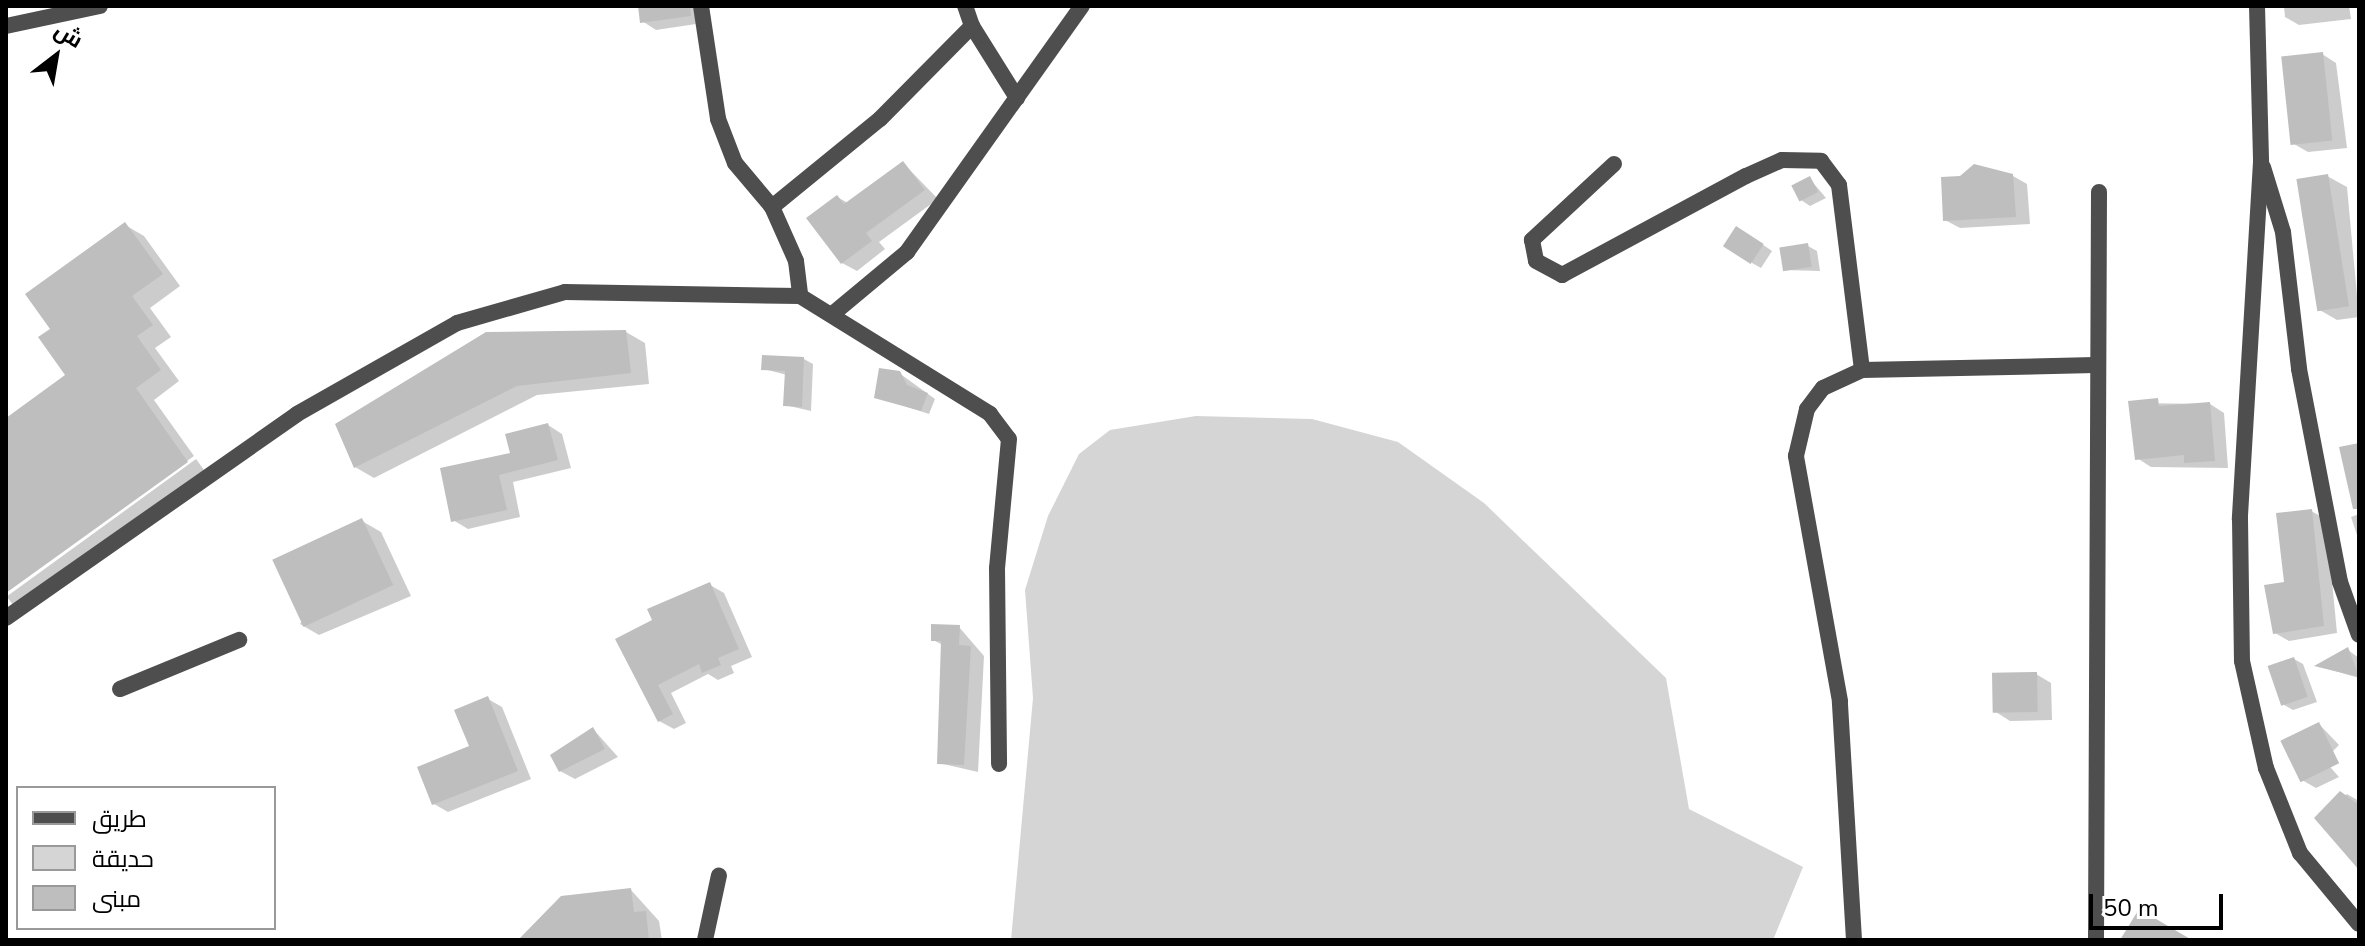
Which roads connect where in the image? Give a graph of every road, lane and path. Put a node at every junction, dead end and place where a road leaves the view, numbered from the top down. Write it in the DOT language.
graph roads {
  1 [pos="100,6"];
  2 [pos="701,6"];
  3 [pos="965,6"];
  4 [pos="1082,6"];
  5 [pos="2257,6"];
  6 [pos="6,26"];
  7 [pos="972,26"];
  8 [pos="1017,98"];
  9 [pos="2261,162"];
  10 [pos="1614,164"];
  11 [pos="2099,192"];
  12 [pos="772,207"];
  13 [pos="800,296"];
  14 [pos="835,312"];
  15 [pos="2095,365"];
  16 [pos="1862,370"];
  17 [pos="6,618"];
  18 [pos="2359,635"];
  19 [pos="239,640"];
  20 [pos="120,689"];
  21 [pos="999,764"];
  22 [pos="719,875"];
  23 [pos="2359,924"];
  24 [pos="705,940"];
  25 [pos="1854,940"];
  26 [pos="2096,940"];
  1 -- 6 [label="street"];
  2 -- 12 [label="street"];
  3 -- 7 [label="street"];
  4 -- 8 [label="street"];
  5 -- 9 [label="street"];
  7 -- 8 [label="street"];
  7 -- 12 [label="street"];
  8 -- 14 [label="street"];
  9 -- 18 [label="street"];
  9 -- 23 [label="street"];
  10 -- 16 [label="street"];
  11 -- 15 [label="street"];
  12 -- 13 [label="street"];
  13 -- 14 [label="street"];
  13 -- 17 [label="street"];
  14 -- 21 [label="street"];
  15 -- 16 [label="street"];
  15 -- 26 [label="street"];
  16 -- 25 [label="street"];
  19 -- 20 [label="street"];
  22 -- 24 [label="street"];
}
